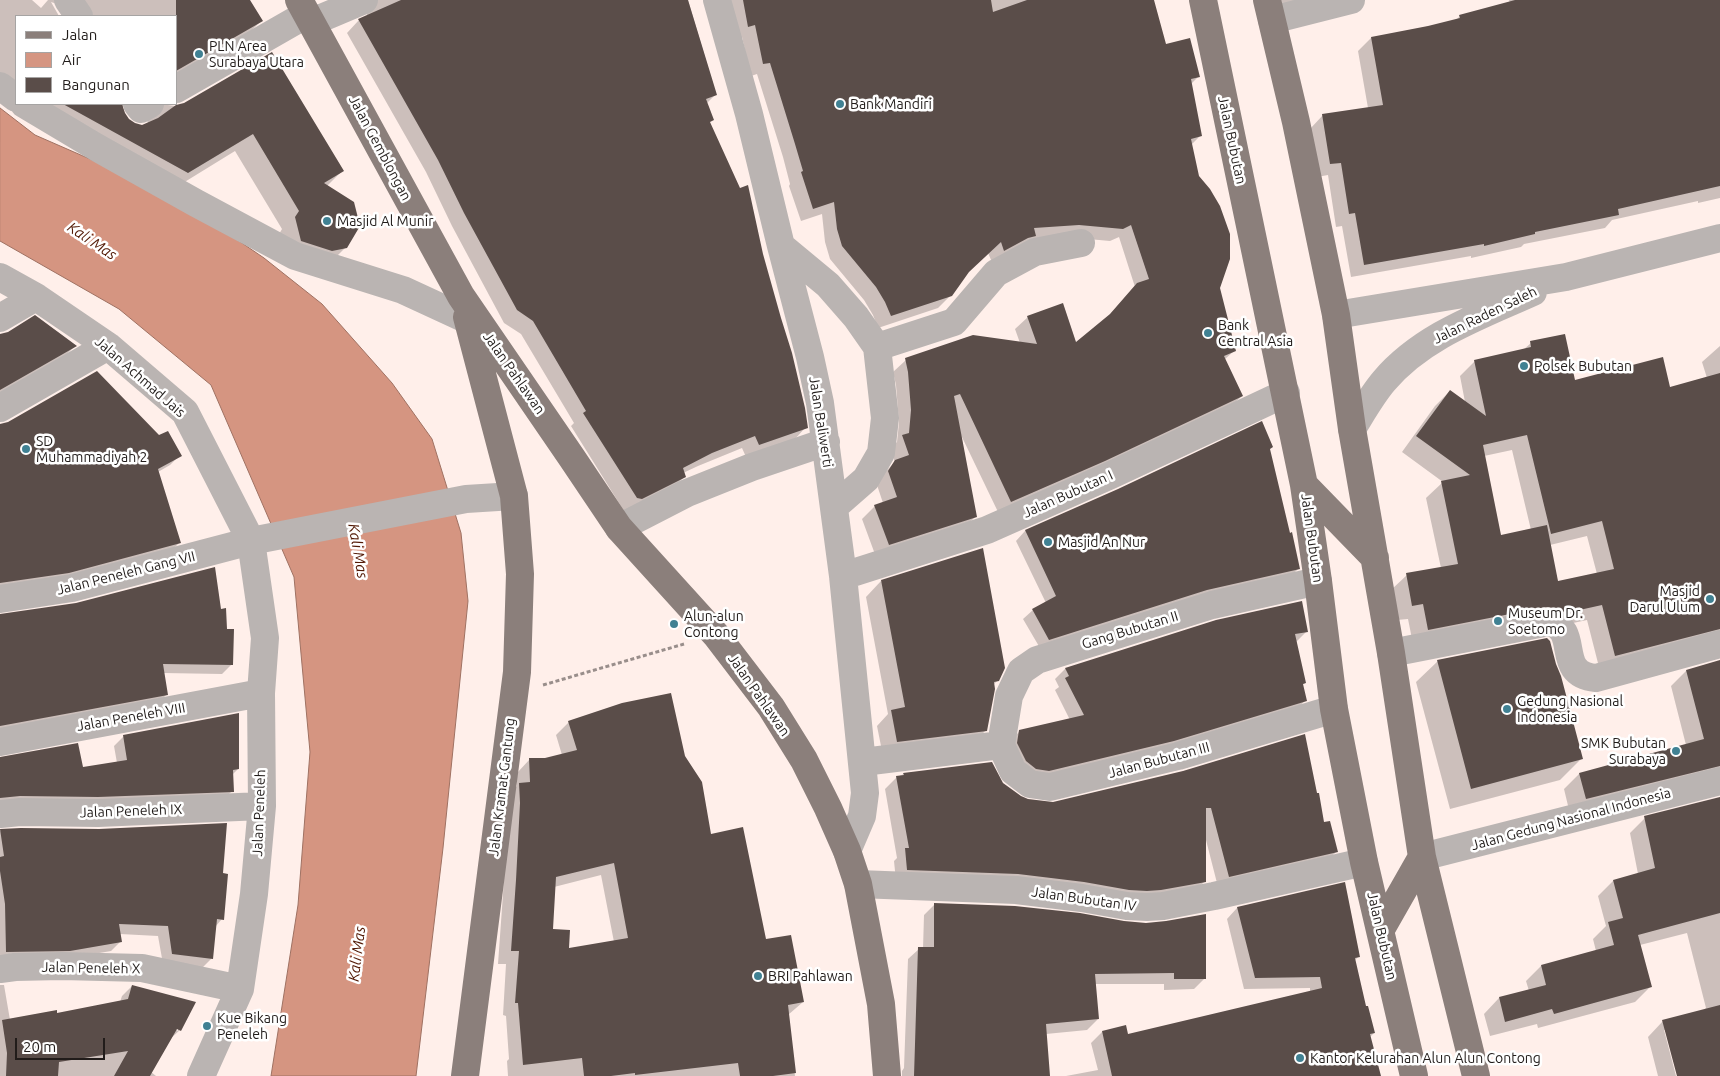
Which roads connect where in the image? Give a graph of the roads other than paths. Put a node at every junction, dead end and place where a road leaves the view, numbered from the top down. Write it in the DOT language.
graph roads {
  1 [pos="68,0"];
  2 [pos="364,0"];
  3 [pos="717,0"];
  4 [pos="1203,0"];
  5 [pos="1352,0"];
  6 [pos="1270,10"];
  7 [pos="306,12"];
  8 [pos="78,15"];
  9 [pos="0,86"];
  10 [pos="178,88"];
  11 [pos="15,97"];
  12 [pos="26,105"];
  13 [pos="139,105"];
  14 [pos="148,105"];
  15 [pos="1720,238"];
  16 [pos="1081,243"];
  17 [pos="781,246"];
  18 [pos="0,277"];
  19 [pos="1566,277"];
  20 [pos="36,297"];
  21 [pos="464,308"];
  22 [pos="1336,315"];
  23 [pos="0,318"];
  24 [pos="108,346"];
  25 [pos="877,347"];
  26 [pos="1286,394"];
  27 [pos="0,408"];
  28 [pos="1352,429"];
  29 [pos="826,442"];
  30 [pos="1304,485"];
  31 [pos="514,496"];
  32 [pos="834,507"];
  33 [pos="618,528"];
  34 [pos="262,540"];
  35 [pos="1374,558"];
  36 [pos="843,576"];
  37 [pos="1318,581"];
  38 [pos="0,599"];
  39 [pos="1720,644"];
  40 [pos="1391,653"];
  41 [pos="262,693"];
  42 [pos="1334,709"];
  43 [pos="0,742"];
  44 [pos="1001,745"];
  45 [pos="863,762"];
  46 [pos="1720,781"];
  47 [pos="262,806"];
  48 [pos="0,814"];
  49 [pos="846,851"];
  50 [pos="1422,857"];
  51 [pos="1364,862"];
  52 [pos="858,884"];
  53 [pos="1381,929"];
  54 [pos="0,969"];
  55 [pos="240,989"];
  56 [pos="201,1076"];
  57 [pos="465,1076"];
  58 [pos="887,1076"];
  59 [pos="1414,1076"];
  60 [pos="1476,1076"];
  1 -- 8 [label="street"];
  2 -- 7 [label="street"];
  3 -- 17 [label="street, Jalan Baliwerti"];
  4 -- 26 [label="main road, Jalan Bubutan"];
  5 -- 6 [label="street"];
  6 -- 22 [label="main road"];
  7 -- 10 [label="street"];
  7 -- 21 [label="main road, Jalan Gemblongan"];
  9 -- 11 [label="street"];
  12 -- 21 [label="street"];
  13 -- 14 [label="street"];
  15 -- 19 [label="street, Jalan Raden Saleh"];
  16 -- 25 [label="street"];
  17 -- 25 [label="street"];
  17 -- 29 [label="street, Jalan Baliwerti"];
  18 -- 20 [label="street, Jalan Achmad Jais"];
  19 -- 22 [label="street, Jalan Raden Saleh"];
  19 -- 28 [label="street, Jalan Raden Saleh"];
  20 -- 23 [label="street"];
  20 -- 24 [label="street, Jalan Achmad Jais"];
  21 -- 31 [label="main road, Jalan Kramat Gantung"];
  21 -- 33 [label="main road, Jalan Pahlawan"];
  22 -- 28 [label="main road"];
  24 -- 27 [label="street"];
  24 -- 34 [label="street, Jalan Achmad Jais"];
  25 -- 32 [label="street"];
  26 -- 30 [label="main road, Jalan Bubutan"];
  26 -- 36 [label="street, Jalan Bubutan I"];
  28 -- 35 [label="main road"];
  29 -- 32 [label="street, Jalan Baliwerti"];
  29 -- 33 [label="street"];
  30 -- 35 [label="main road"];
  30 -- 37 [label="main road, Jalan Bubutan"];
  31 -- 34 [label="street"];
  31 -- 57 [label="main road, Jalan Kramat Gantung"];
  32 -- 36 [label="street, Jalan Baliwerti"];
  33 -- 49 [label="main road, Jalan Pahlawan"];
  34 -- 38 [label="street, Jalan Peneleh Gang VII"];
  34 -- 41 [label="street, Jalan Peneleh"];
  35 -- 40 [label="main road"];
  36 -- 45 [label="street, Jalan Baliwerti"];
  37 -- 42 [label="main road, Jalan Bubutan"];
  37 -- 44 [label="street, Gang Bubutan II"];
  39 -- 40 [label="street"];
  40 -- 50 [label="main road"];
  41 -- 43 [label="street, Jalan Peneleh VIII"];
  41 -- 47 [label="street, Jalan Peneleh"];
  42 -- 44 [label="street, Jalan Bubutan III"];
  42 -- 51 [label="main road, Jalan Bubutan"];
  44 -- 45 [label="street"];
  45 -- 49 [label="street, Jalan Baliwerti"];
  46 -- 50 [label="street, Jalan Gedung Nasional Indonesia"];
  47 -- 48 [label="street, Jalan Peneleh IX"];
  47 -- 55 [label="street, Jalan Peneleh"];
  49 -- 52 [label="main road, Jalan Pahlawan"];
  50 -- 53 [label="main road"];
  50 -- 60 [label="main road"];
  51 -- 52 [label="street, Jalan Bubutan IV"];
  51 -- 53 [label="main road, Jalan Bubutan"];
  52 -- 58 [label="main road, Jalan Pahlawan"];
  53 -- 59 [label="main road, Jalan Bubutan"];
  54 -- 55 [label="street, Jalan Peneleh X"];
  55 -- 56 [label="street, Jalan Peneleh"];
}
